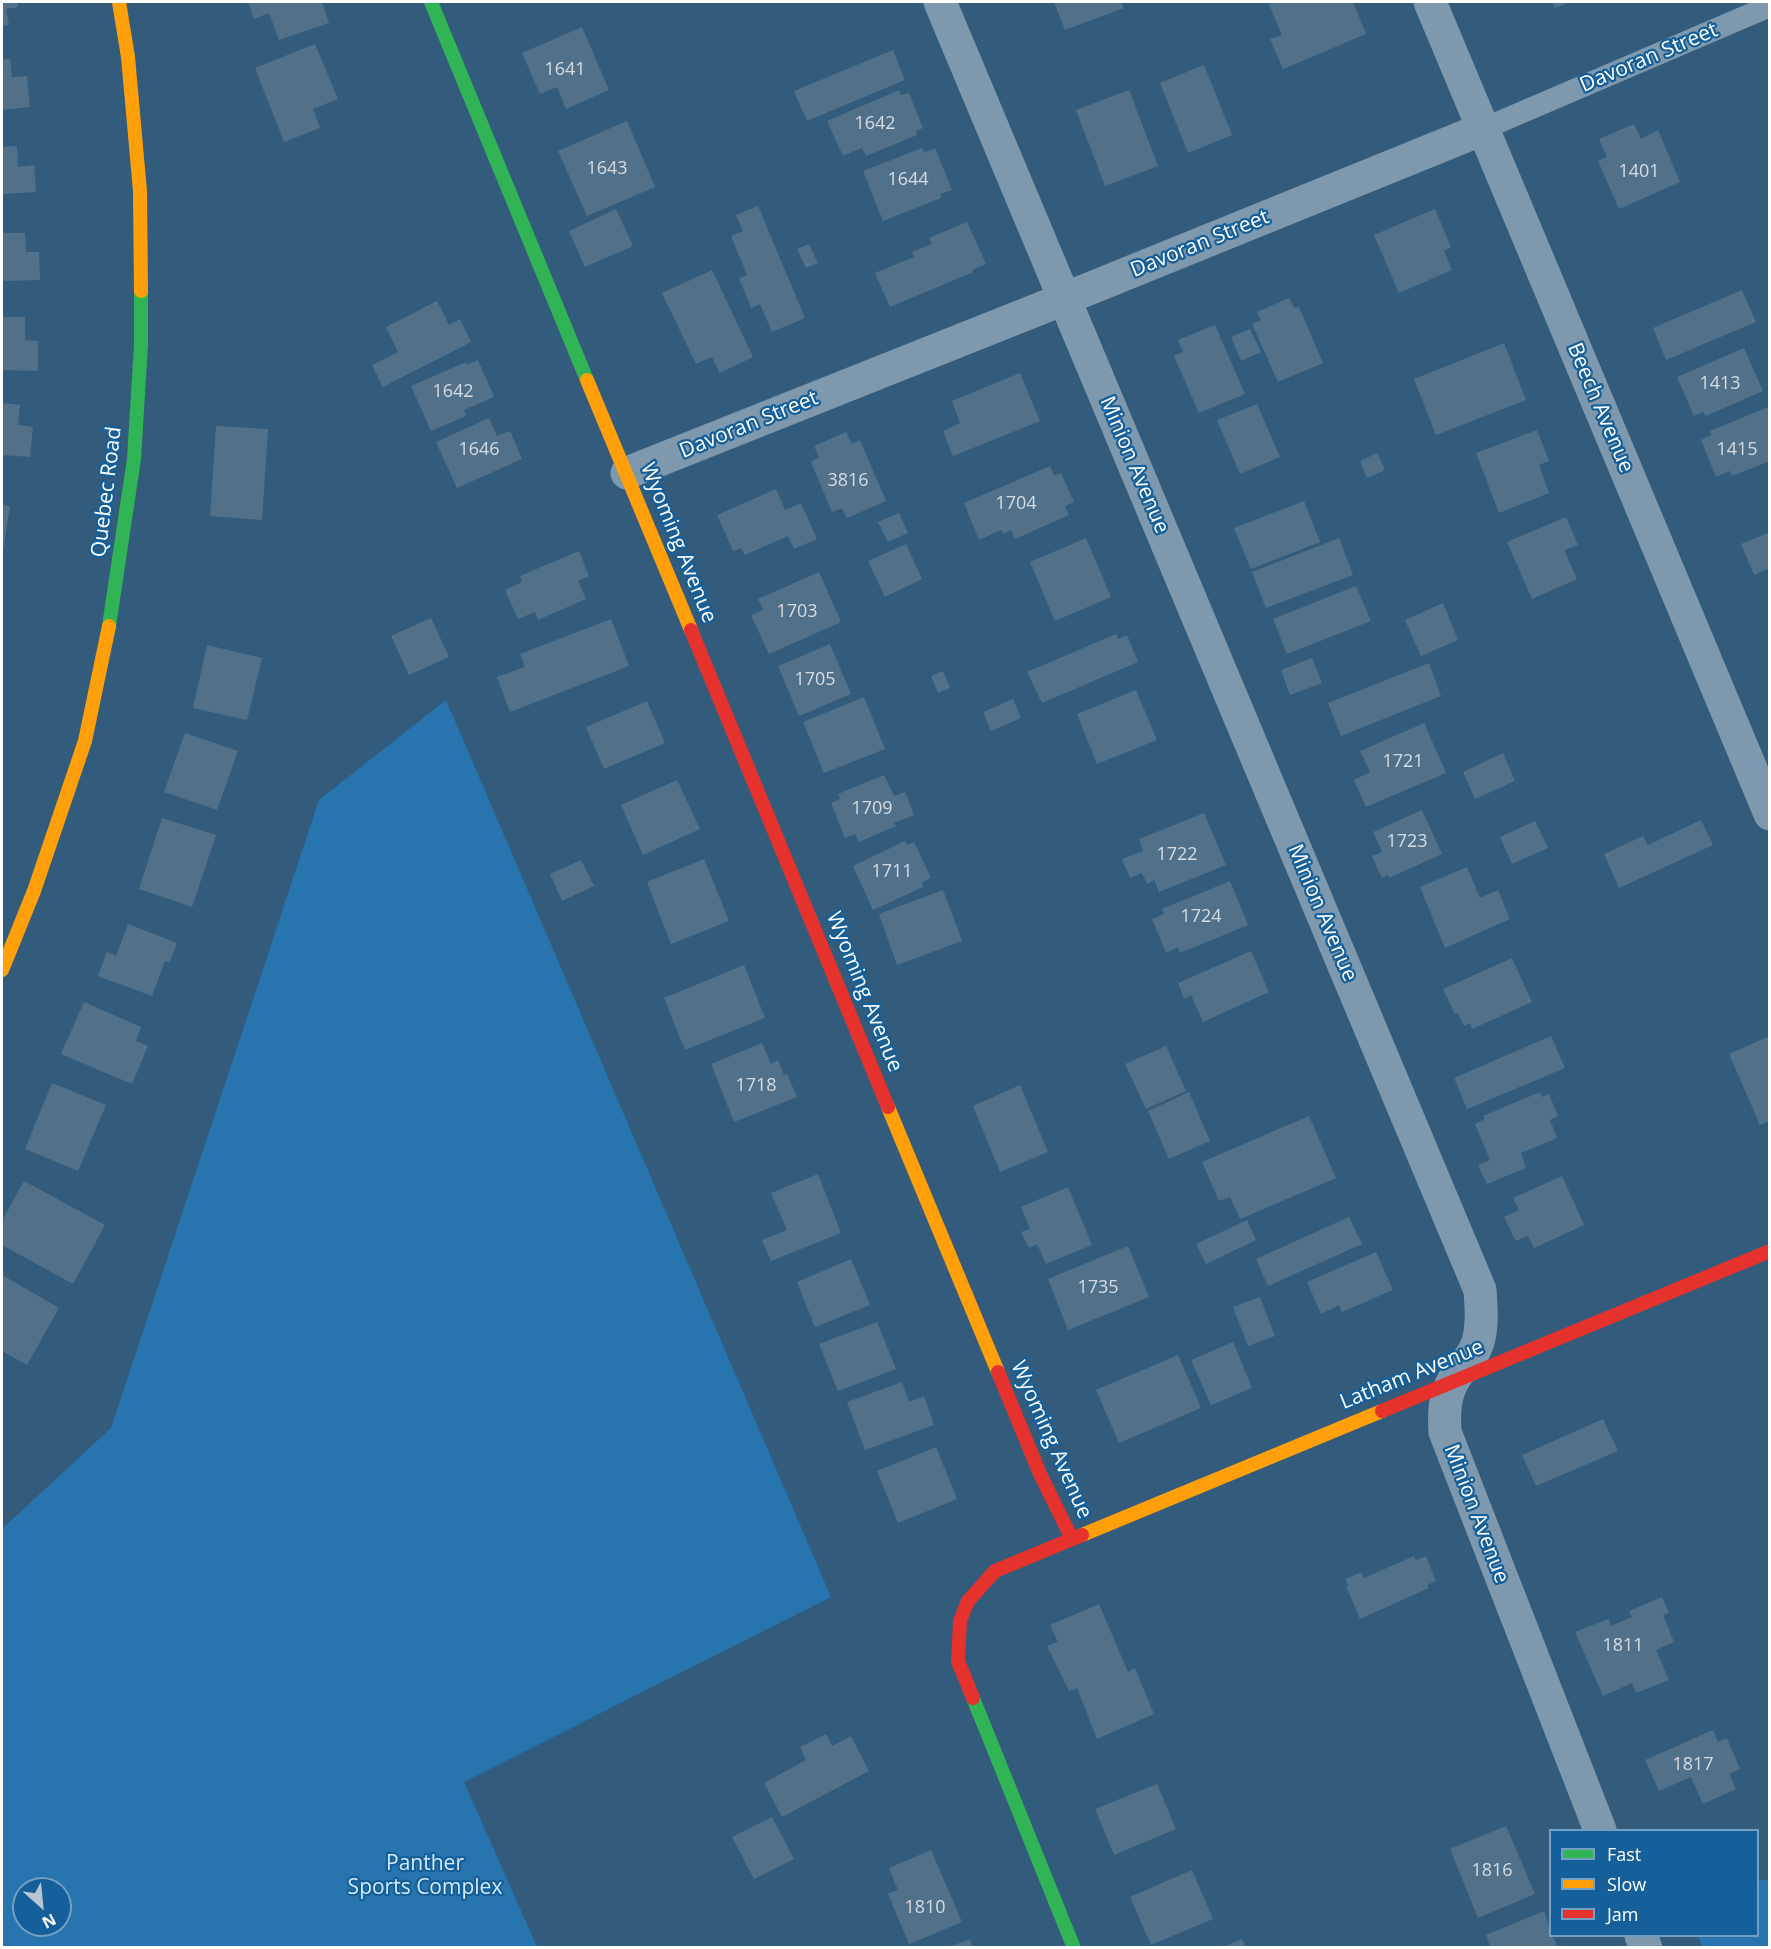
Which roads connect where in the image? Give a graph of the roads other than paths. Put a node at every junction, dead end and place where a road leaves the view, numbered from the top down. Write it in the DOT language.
graph roads {
  1 [pos="119,2"];
  2 [pos="431,2"];
  3 [pos="940,2"];
  4 [pos="1430,2"];
  5 [pos="1770,6"];
  6 [pos="1483,129"];
  7 [pos="1064,299"];
  8 [pos="627,473"];
  9 [pos="1770,814"];
  10 [pos="2,970"];
  11 [pos="1770,1251"];
  12 [pos="1452,1382"];
  13 [pos="1072,1539"];
  14 [pos="1600,1829"];
  15 [pos="1074,1947"];
  1 -- 10 [label="street, Quebec Road"];
  2 -- 8 [label="street, Wyoming Avenue"];
  3 -- 7 [label="street, Minion Avenue"];
  4 -- 6 [label="street, Beech Avenue"];
  5 -- 6 [label="lane, Davoran Street"];
  6 -- 7 [label="street, Davoran Street"];
  6 -- 9 [label="street, Beech Avenue"];
  7 -- 8 [label="street, Davoran Street"];
  7 -- 12 [label="street, Minion Avenue"];
  8 -- 13 [label="street, Wyoming Avenue"];
  11 -- 12 [label="street, Latham Avenue"];
  12 -- 13 [label="street, Latham Avenue"];
  12 -- 14 [label="street, Minion Avenue"];
  13 -- 15 [label="street, Wyoming Avenue"];
}
